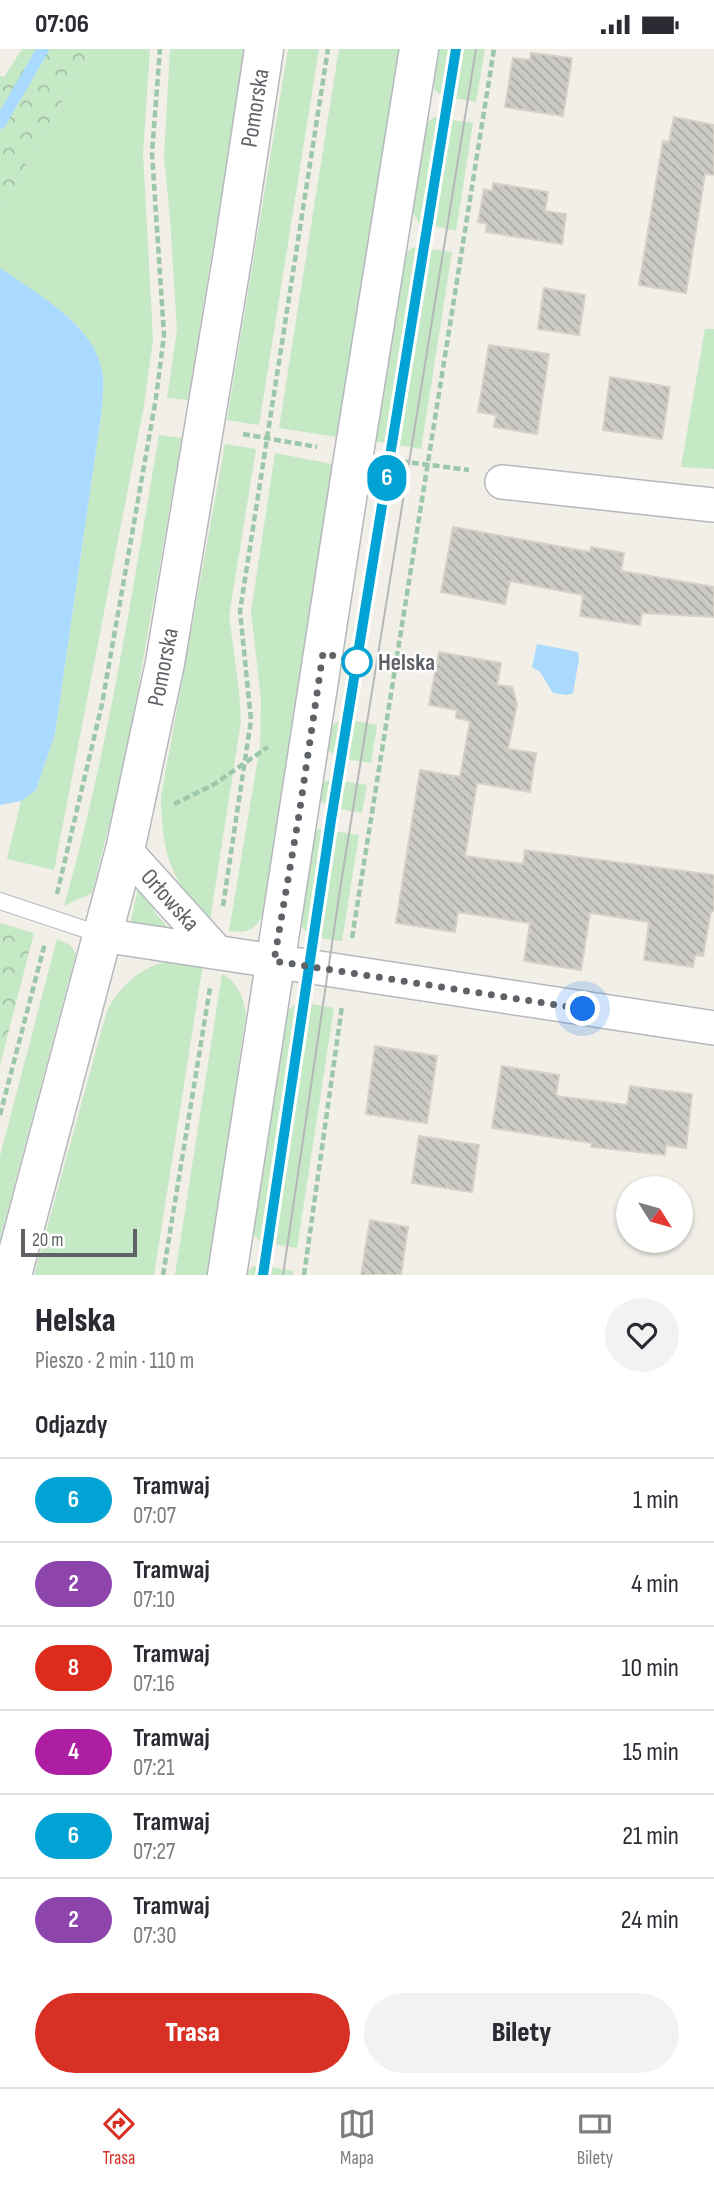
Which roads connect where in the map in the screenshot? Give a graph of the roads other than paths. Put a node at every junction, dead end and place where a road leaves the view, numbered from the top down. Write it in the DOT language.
graph roads {
  1 [pos="264,49"];
  2 [pos="419,49"];
  3 [pos="502,482"];
  4 [pos="714,505"];
  5 [pos="125,850"];
  6 [pos="0,901"];
  7 [pos="102,935"];
  8 [pos="216,951"];
  9 [pos="274,961"];
  10 [pos="714,1028"];
  11 [pos="12,1275"];
  12 [pos="226,1275"];
  1 -- 5 [label="street, Pomorska"];
  2 -- 9 [label="street"];
  3 -- 4 [label="street"];
  5 -- 7 [label="street, Pomorska"];
  5 -- 8 [label="street, Orłowska"];
  6 -- 7 [label="lane"];
  7 -- 8 [label="street, Orłowska"];
  7 -- 11 [label="street, Pomorska"];
  8 -- 9 [label="street, Orłowska"];
  9 -- 10 [label="street, Orłowska"];
  9 -- 12 [label="street"];
}
